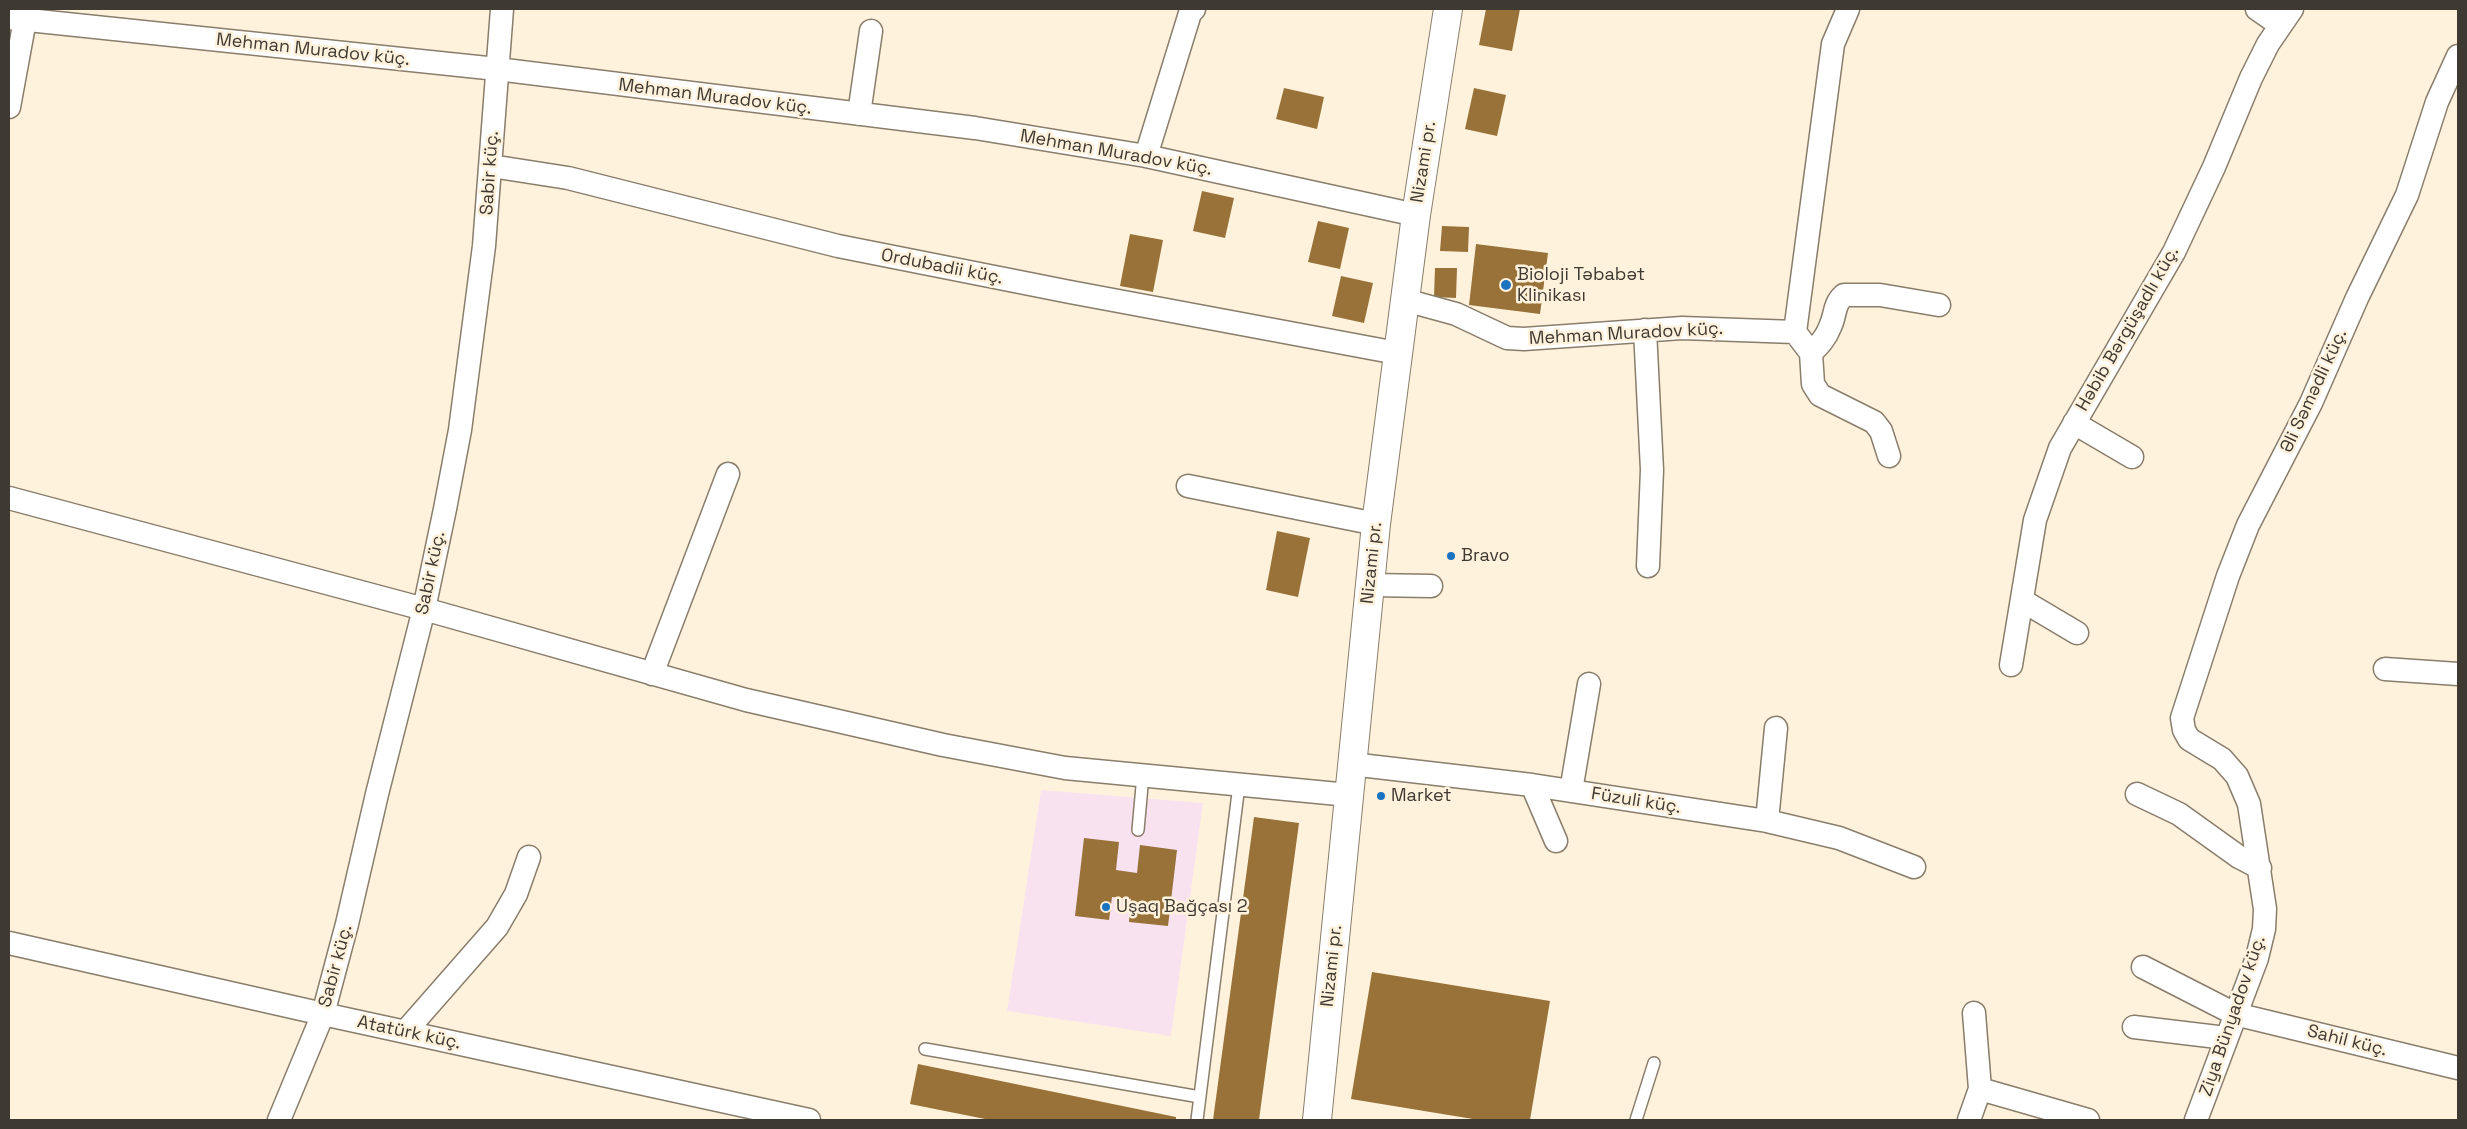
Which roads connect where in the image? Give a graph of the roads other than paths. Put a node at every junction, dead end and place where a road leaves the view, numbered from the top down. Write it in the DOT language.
graph roads {
  1 [pos="502,9"];
  2 [pos="1192,9"];
  3 [pos="1448,9"];
  4 [pos="1848,9"];
  5 [pos="2257,9"];
  6 [pos="20,16"];
  7 [pos="2286,17"];
  8 [pos="871,31"];
  9 [pos="2458,56"];
  10 [pos="497,69"];
  11 [pos="9,106"];
  12 [pos="859,114"];
  13 [pos="1146,156"];
  14 [pos="491,166"];
  15 [pos="1416,215"];
  16 [pos="1405,300"];
  17 [pos="1939,305"];
  18 [pos="1645,330"];
  19 [pos="1795,332"];
  20 [pos="1397,353"];
  21 [pos="1811,353"];
  22 [pos="2074,423"];
  23 [pos="1889,456"];
  24 [pos="2132,457"];
  25 [pos="728,474"];
  26 [pos="1188,486"];
  27 [pos="9,498"];
  28 [pos="1376,524"];
  29 [pos="1648,566"];
  30 [pos="1370,585"];
  31 [pos="1431,586"];
  32 [pos="2023,601"];
  33 [pos="424,609"];
  34 [pos="2078,633"];
  35 [pos="2011,665"];
  36 [pos="2385,668"];
  37 [pos="652,674"];
  38 [pos="2458,674"];
  39 [pos="1589,684"];
  40 [pos="1776,728"];
  41 [pos="2184,730"];
  42 [pos="1352,764"];
  43 [pos="1143,775"];
  44 [pos="1239,785"];
  45 [pos="1532,785"];
  46 [pos="1572,791"];
  47 [pos="2137,794"];
  48 [pos="1349,795"];
  49 [pos="1767,821"];
  50 [pos="1138,830"];
  51 [pos="1556,841"];
  52 [pos="529,858"];
  53 [pos="1914,867"];
  54 [pos="2260,868"];
  55 [pos="9,943"];
  56 [pos="2143,967"];
  57 [pos="1974,1012"];
  58 [pos="323,1014"];
  59 [pos="2235,1014"];
  60 [pos="2134,1028"];
  61 [pos="405,1032"];
  62 [pos="2226,1038"];
  63 [pos="925,1049"];
  64 [pos="1654,1063"];
  65 [pos="2458,1068"];
  66 [pos="1980,1089"];
  67 [pos="1200,1097"];
  68 [pos="279,1120"];
  69 [pos="809,1120"];
  70 [pos="1197,1120"];
  71 [pos="1317,1120"];
  72 [pos="1636,1120"];
  73 [pos="1969,1120"];
  74 [pos="2088,1120"];
  75 [pos="2196,1120"];
  1 -- 10 [label="street, Sabir küç."];
  2 -- 13 [label="street"];
  3 -- 15 [label="street, Nizami pr."];
  4 -- 19 [label="street"];
  5 -- 7 [label="street"];
  6 -- 10 [label="street, Mehman Muradov küç."];
  6 -- 11 [label="street"];
  7 -- 22 [label="street, Həbib Bərgüşadlı küç."];
  8 -- 12 [label="street"];
  9 -- 41 [label="street, Əli Səmədli küç."];
  10 -- 12 [label="street, Mehman Muradov küç."];
  10 -- 14 [label="street, Sabir küç."];
  12 -- 13 [label="street, Mehman Muradov küç."];
  13 -- 15 [label="street, Mehman Muradov küç."];
  14 -- 20 [label="street, Ordubadii küç."];
  14 -- 33 [label="street, Sabir küç."];
  15 -- 16 [label="street, Nizami pr."];
  16 -- 18 [label="street, Mehman Muradov küç."];
  16 -- 20 [label="street, Nizami pr."];
  17 -- 21 [label="street"];
  18 -- 19 [label="street, Mehman Muradov küç."];
  18 -- 29 [label="street"];
  19 -- 21 [label="street"];
  20 -- 28 [label="street, Nizami pr."];
  21 -- 23 [label="street"];
  22 -- 24 [label="street"];
  22 -- 32 [label="street, Həbib Bərgüşadlı küç."];
  25 -- 37 [label="street"];
  26 -- 28 [label="street"];
  27 -- 33 [label="street"];
  28 -- 30 [label="street, Nizami pr."];
  30 -- 31 [label="street"];
  30 -- 42 [label="street, Nizami pr."];
  32 -- 34 [label="street"];
  32 -- 35 [label="street, Həbib Bərgüşadlı küç."];
  33 -- 37 [label="street"];
  33 -- 58 [label="street, Sabir küç."];
  36 -- 38 [label="street"];
  37 -- 43 [label="street"];
  39 -- 46 [label="street"];
  40 -- 49 [label="street"];
  41 -- 54 [label="street, Ziya Bünyadov küç."];
  42 -- 45 [label="street, Füzuli küç."];
  42 -- 48 [label="street, Nizami pr."];
  43 -- 44 [label="street"];
  43 -- 50 [label="lane"];
  44 -- 48 [label="street"];
  44 -- 67 [label="lane"];
  45 -- 46 [label="street, Füzuli küç."];
  45 -- 51 [label="street"];
  46 -- 49 [label="street, Füzuli küç."];
  47 -- 54 [label="street"];
  48 -- 71 [label="street, Nizami pr."];
  49 -- 53 [label="street, Füzuli küç."];
  52 -- 61 [label="street"];
  54 -- 59 [label="street, Ziya Bünyadov küç."];
  55 -- 58 [label="street, Atatürk küç."];
  56 -- 59 [label="street, Sahil küç."];
  57 -- 66 [label="street"];
  58 -- 61 [label="street, Atatürk küç."];
  58 -- 68 [label="street, Sabir küç."];
  59 -- 62 [label="street, Ziya Bünyadov küç."];
  59 -- 65 [label="street, Sahil küç."];
  60 -- 62 [label="street"];
  61 -- 69 [label="street, Atatürk küç."];
  62 -- 75 [label="street, Ziya Bünyadov küç."];
  63 -- 67 [label="lane"];
  64 -- 72 [label="lane"];
  66 -- 73 [label="street"];
  66 -- 74 [label="street"];
  67 -- 70 [label="lane"];
}
